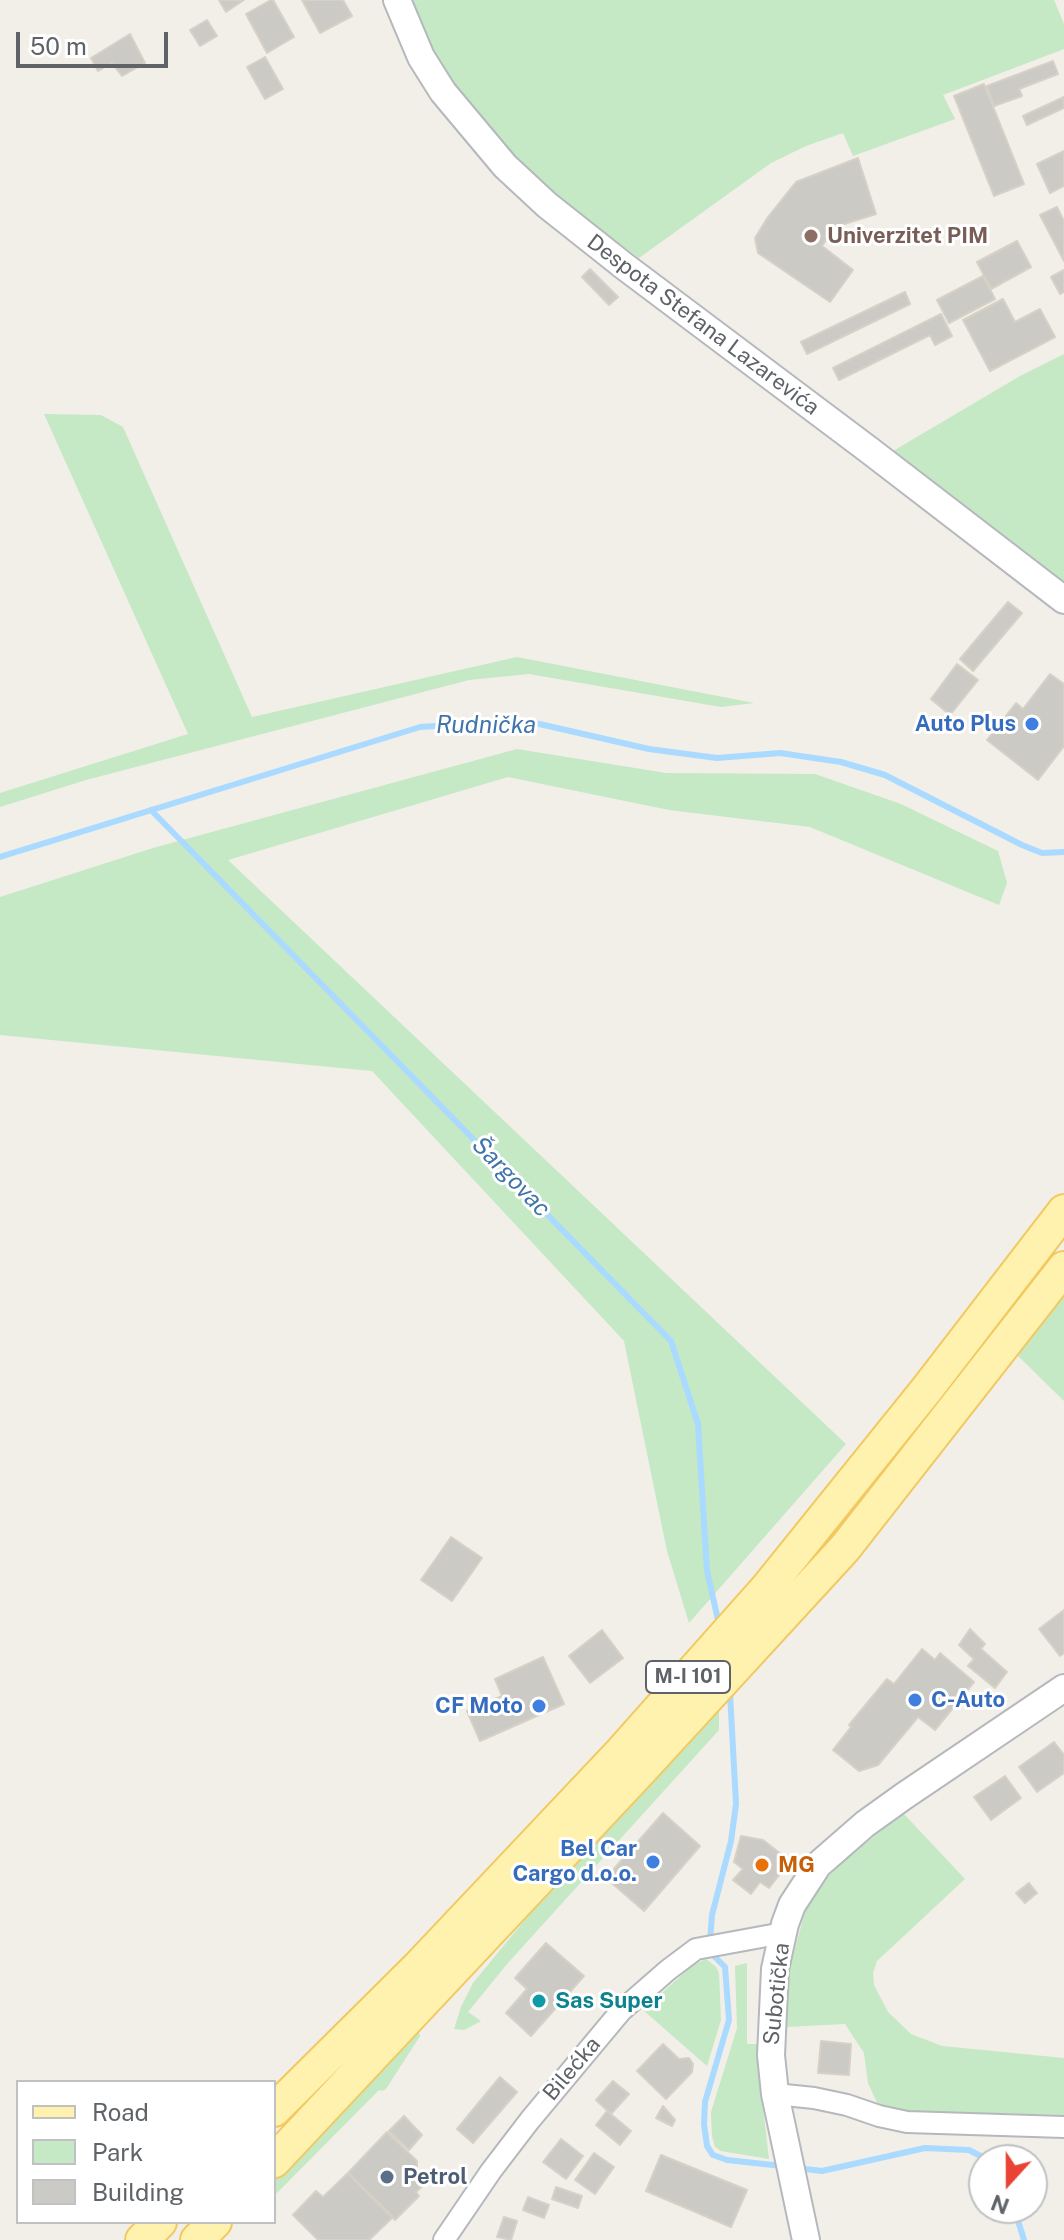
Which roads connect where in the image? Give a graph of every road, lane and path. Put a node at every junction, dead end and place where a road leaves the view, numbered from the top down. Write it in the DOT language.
graph roads {
  1 [pos="397,0"];
  2 [pos="1064,600"];
  3 [pos="1064,1211"];
  4 [pos="1064,1268"];
  5 [pos="1064,1688"];
  6 [pos="783,1933"];
  7 [pos="775,2094"];
  8 [pos="276,2108"];
  9 [pos="1064,2127"];
  10 [pos="276,2159"];
  11 [pos="158,2224"];
  12 [pos="213,2224"];
  13 [pos="142,2240"];
  14 [pos="197,2240"];
  15 [pos="444,2240"];
  16 [pos="806,2240"];
  1 -- 2 [label="street, Despota Stefana Lazarevića"];
  3 -- 8 [label="main road, M-I 101"];
  4 -- 10 [label="main road, M-I 101"];
  5 -- 6 [label="street, Subotička"];
  6 -- 7 [label="street, Subotička"];
  6 -- 15 [label="street, Bilećka"];
  7 -- 9 [label="street"];
  7 -- 16 [label="street, Subotička"];
  11 -- 13 [label="main road"];
  12 -- 14 [label="main road"];
}
